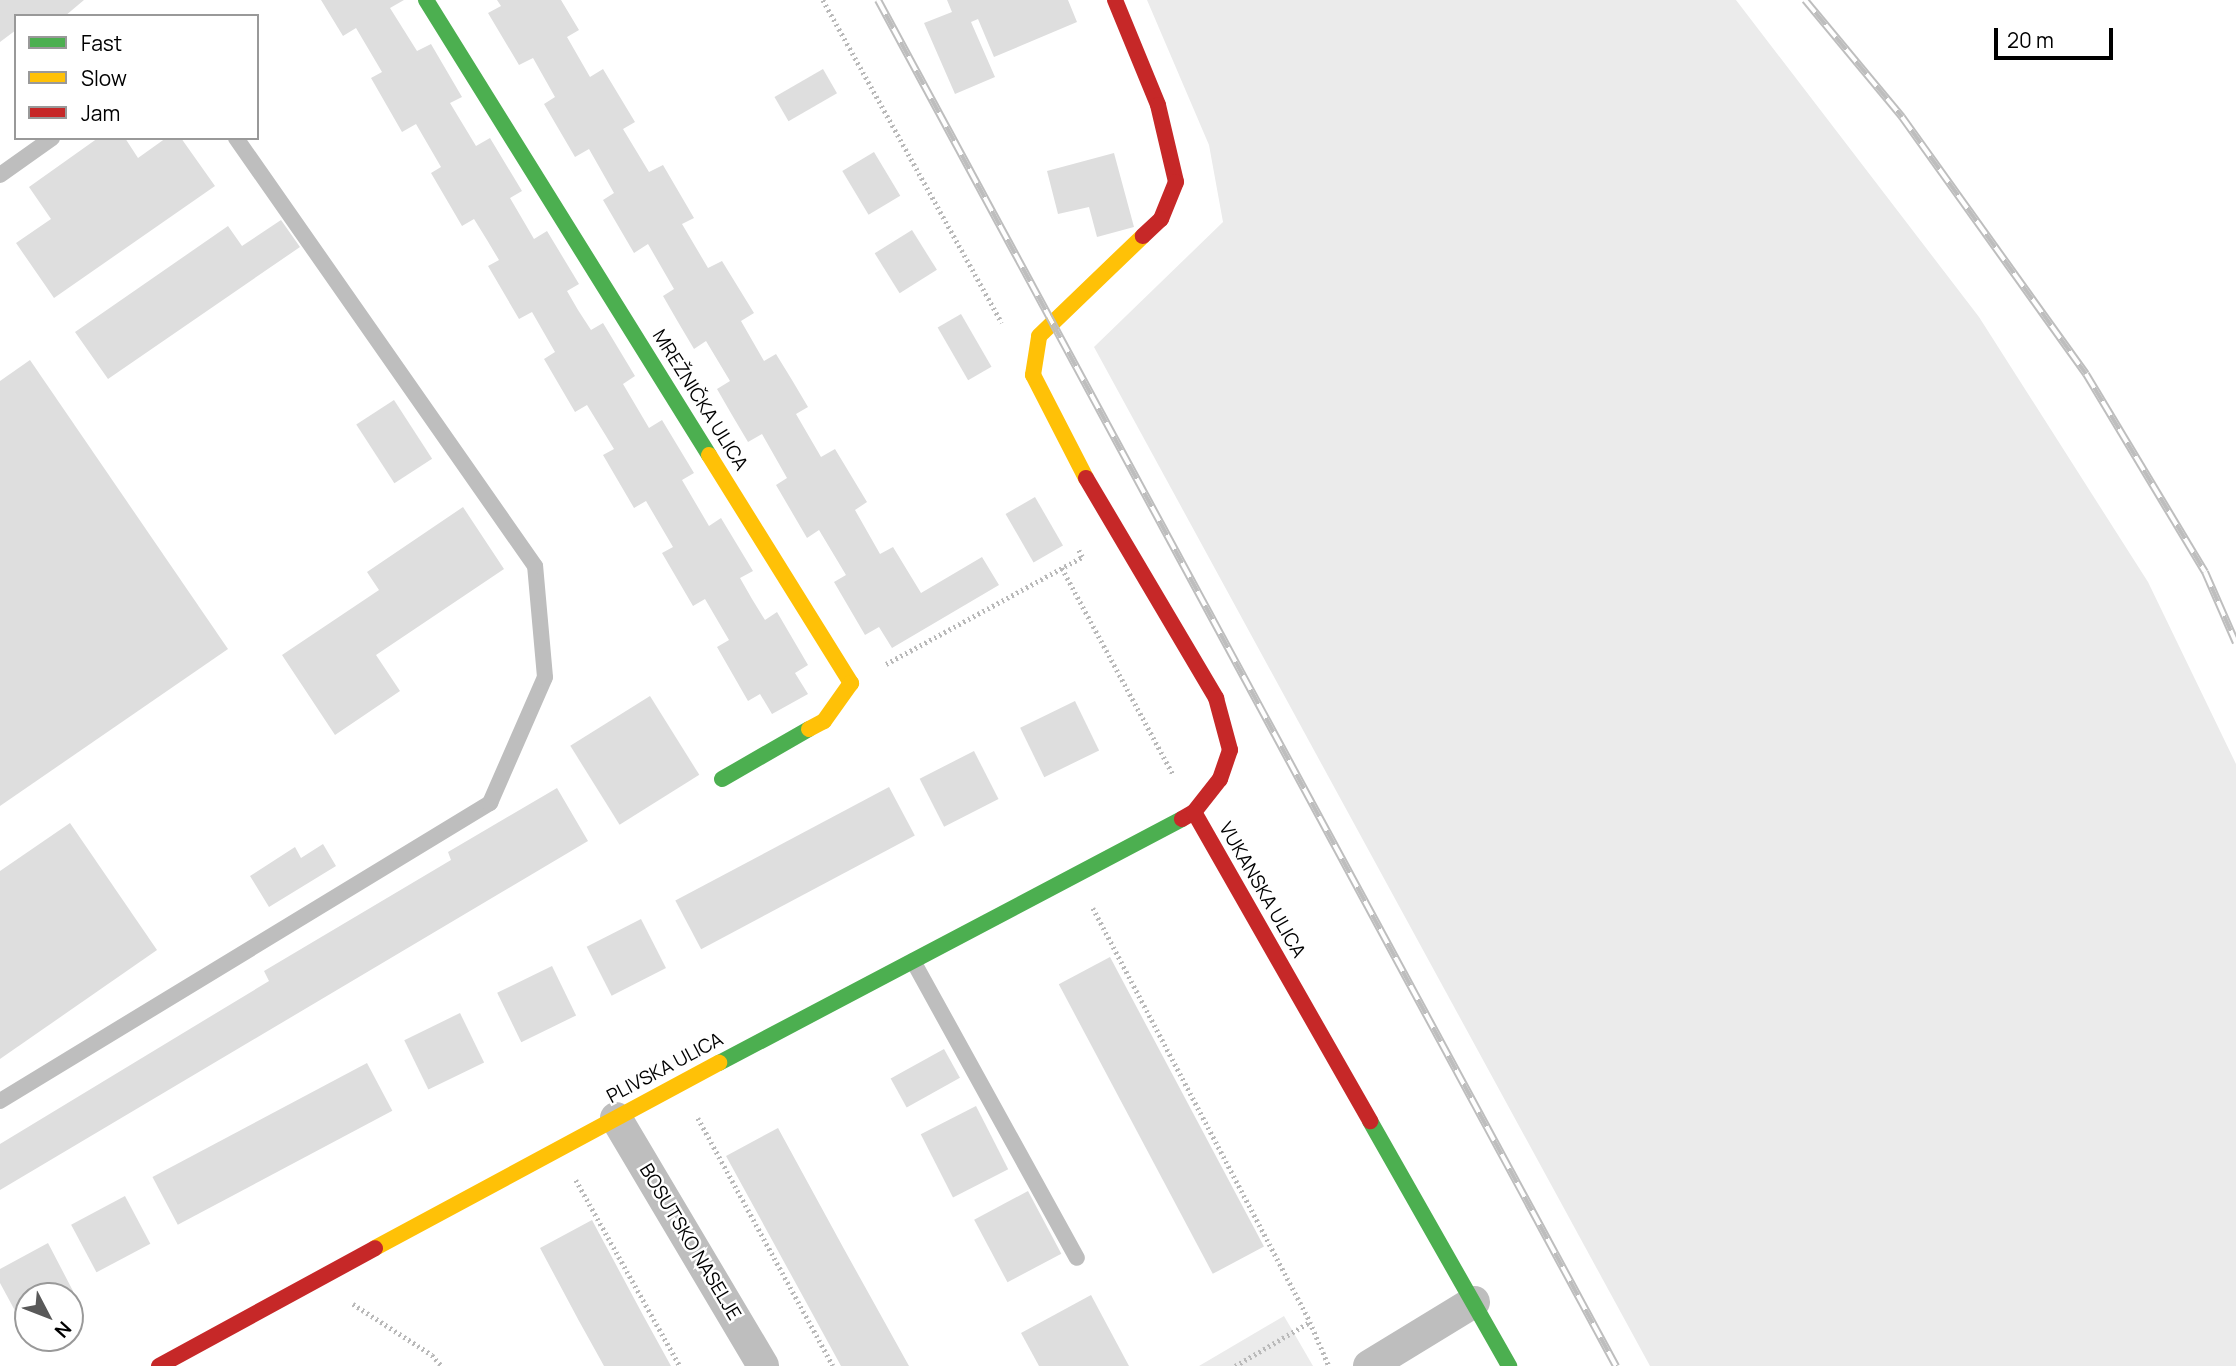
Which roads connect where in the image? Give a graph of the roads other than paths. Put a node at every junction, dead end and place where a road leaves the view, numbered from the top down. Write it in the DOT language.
graph roads {
  1 [pos="426,0"];
  2 [pos="1115,0"];
  3 [pos="49,140"];
  4 [pos="237,140"];
  5 [pos="0,175"];
  6 [pos="722,779"];
  7 [pos="1194,813"];
  8 [pos="913,961"];
  9 [pos="0,1101"];
  10 [pos="616,1118"];
  11 [pos="1077,1258"];
  12 [pos="1474,1302"];
  13 [pos="159,1366"];
  14 [pos="763,1366"];
  15 [pos="1368,1366"];
  16 [pos="1509,1366"];
  1 -- 6 [label="street, MREŽNIČKA ULICA"];
  2 -- 7 [label="street, VUKANSKA ULICA"];
  3 -- 5 [label="lane"];
  4 -- 9 [label="lane"];
  7 -- 8 [label="street, PLIVSKA ULICA"];
  7 -- 12 [label="street, VUKANSKA ULICA"];
  8 -- 10 [label="street, PLIVSKA ULICA"];
  8 -- 11 [label="lane"];
  10 -- 13 [label="street, PLIVSKA ULICA"];
  10 -- 14 [label="street, BOSUTSKO NASELJE"];
  12 -- 15 [label="street"];
  12 -- 16 [label="street, VUKANSKA ULICA"];
}
